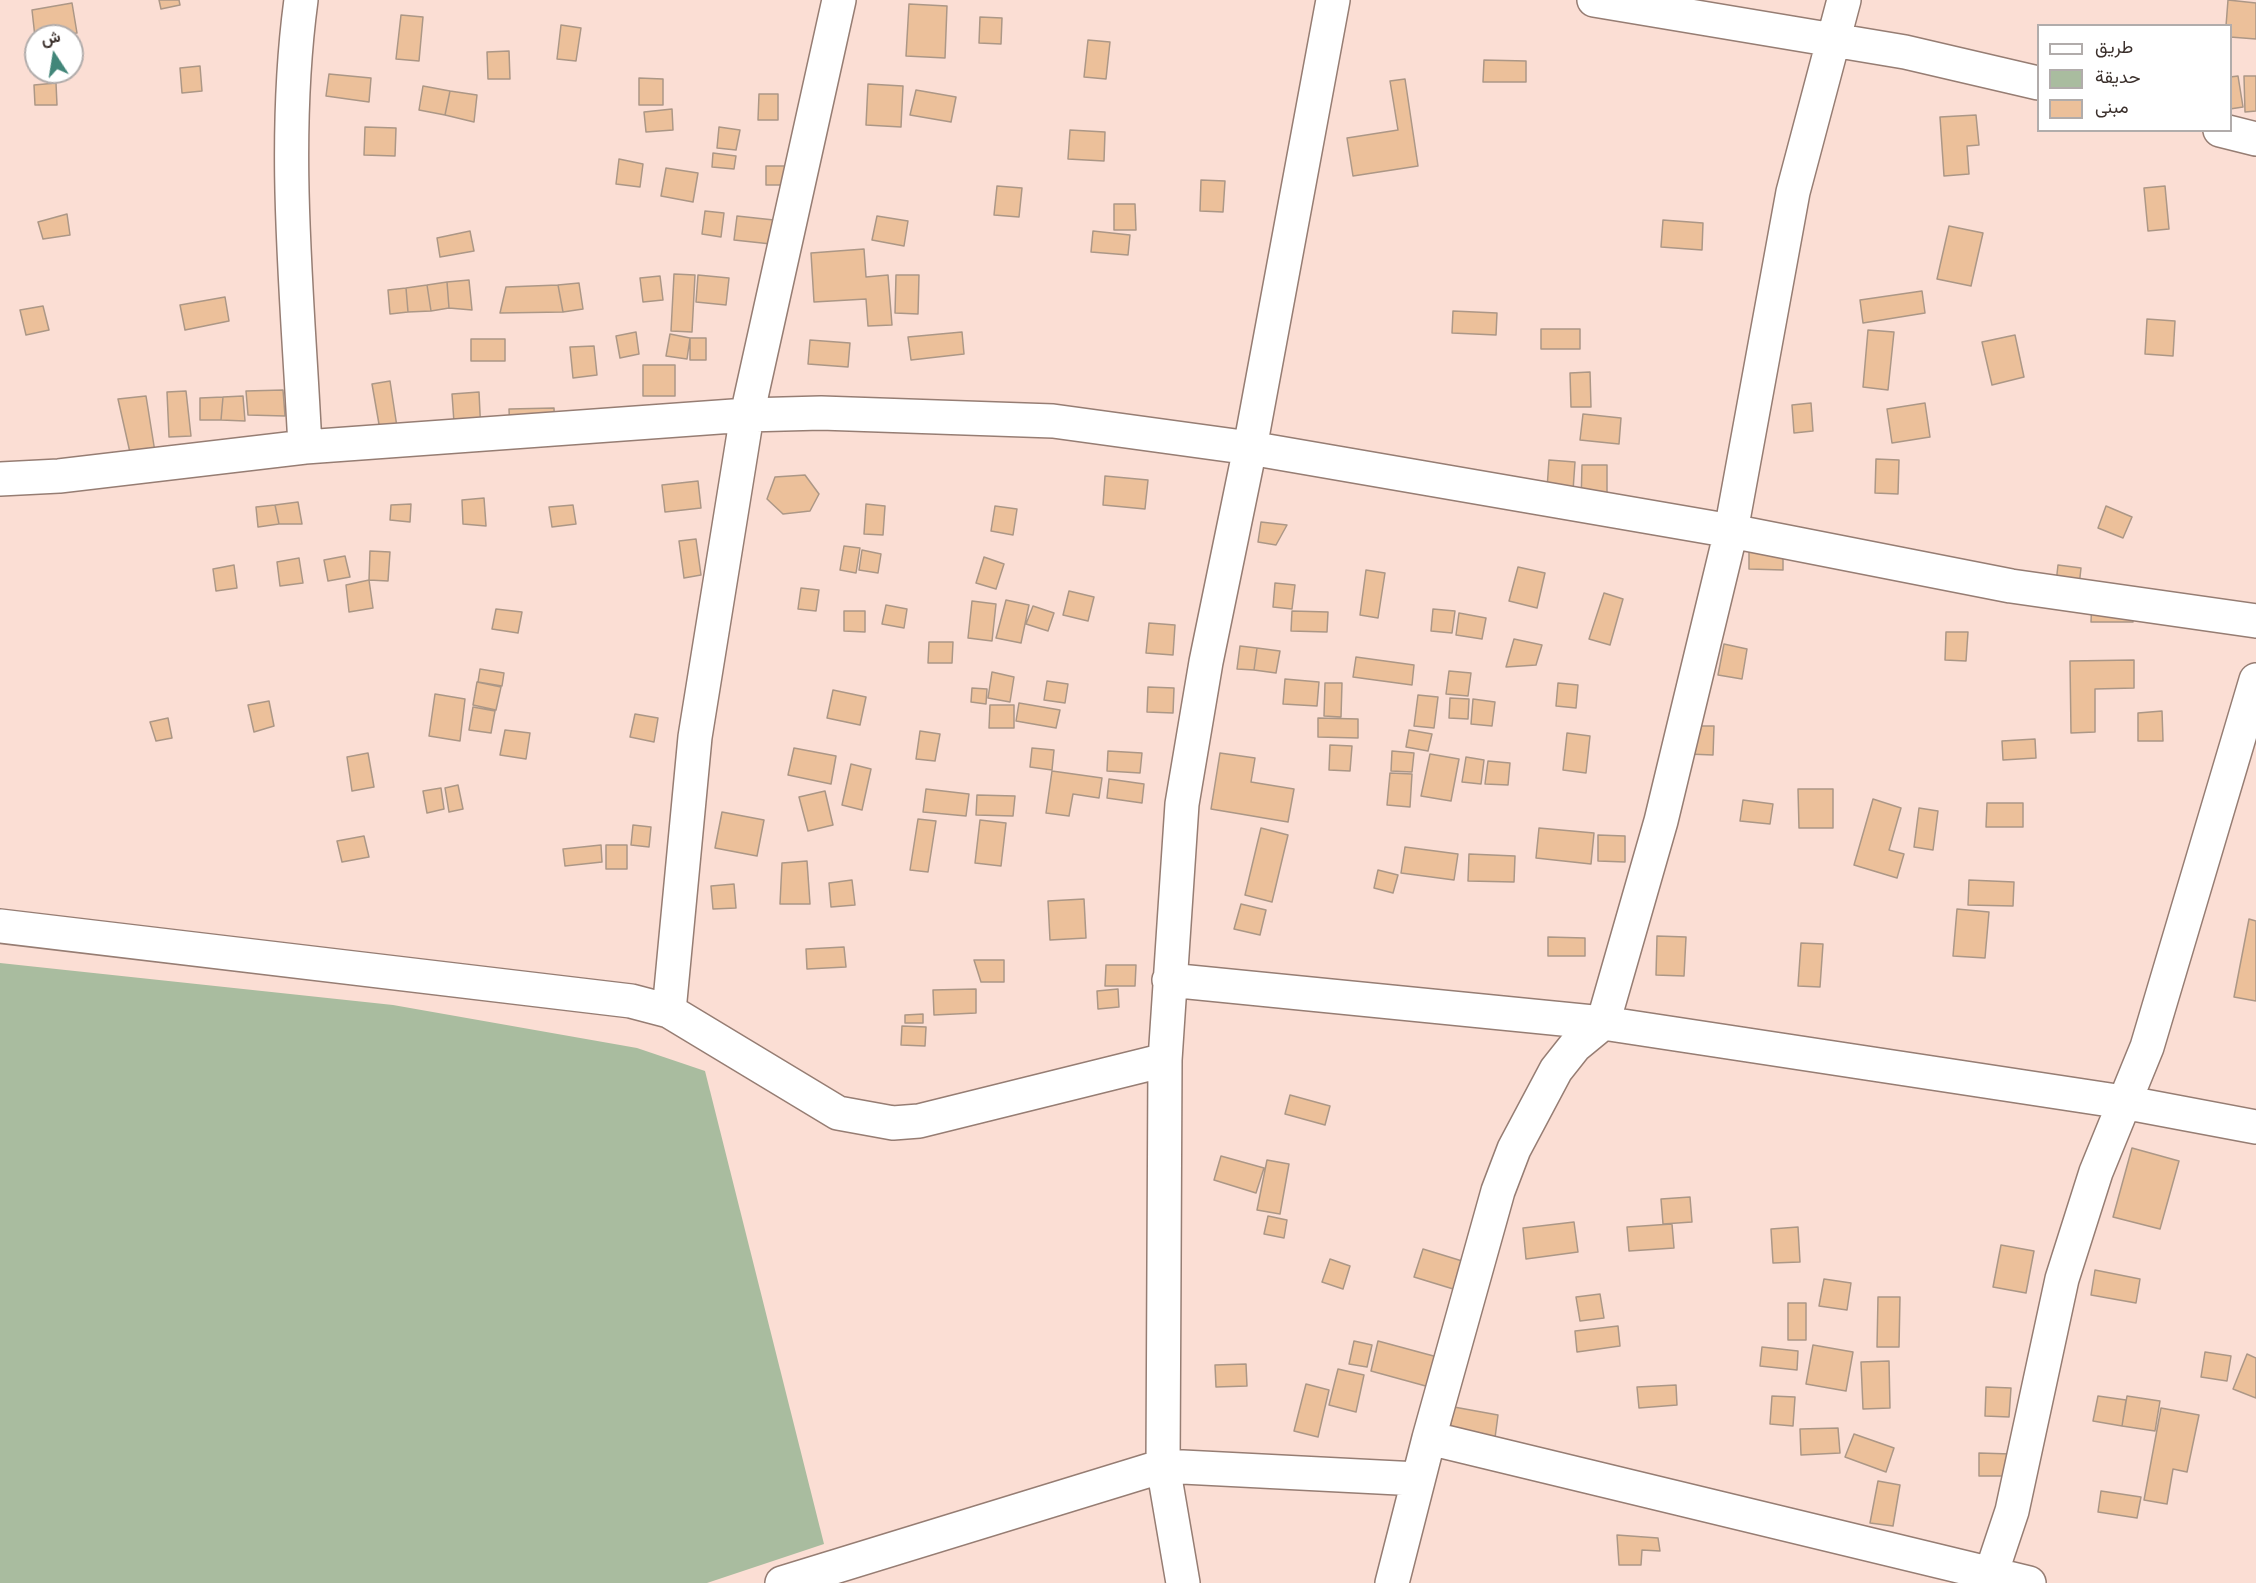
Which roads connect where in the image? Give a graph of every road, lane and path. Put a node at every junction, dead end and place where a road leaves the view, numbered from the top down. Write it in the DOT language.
graph roads {
  1 [pos="301,0"];
  2 [pos="839,0"];
  3 [pos="1333,0"];
  4 [pos="1594,0"];
  5 [pos="1844,0"];
  6 [pos="1832,39"];
  7 [pos="2037,83"];
  8 [pos="2228,132"];
  9 [pos="2256,139"];
  10 [pos="747,415"];
  11 [pos="305,447"];
  12 [pos="1250,448"];
  13 [pos="0,478"];
  14 [pos="1731,531"];
  15 [pos="2256,621"];
  16 [pos="2256,681"];
  17 [pos="0,926"];
  18 [pos="1169,980"];
  19 [pos="669,1011"];
  20 [pos="1603,1023"];
  21 [pos="1165,1060"];
  22 [pos="2123,1102"];
  23 [pos="2256,1127"];
  24 [pos="1429,1438"];
  25 [pos="1163,1466"];
  26 [pos="1418,1479"];
  27 [pos="1989,1579"];
  28 [pos="782,1583"];
  29 [pos="1183,1583"];
  30 [pos="1392,1583"];
  31 [pos="2030,1583"];
  1 -- 11 [label="street"];
  2 -- 10 [label="street"];
  3 -- 12 [label="street"];
  4 -- 6 [label="street"];
  5 -- 6 [label="street"];
  6 -- 7 [label="street"];
  6 -- 14 [label="street"];
  8 -- 9 [label="street"];
  10 -- 11 [label="street"];
  10 -- 12 [label="street"];
  10 -- 19 [label="street"];
  11 -- 13 [label="street"];
  12 -- 14 [label="street"];
  12 -- 18 [label="street"];
  14 -- 15 [label="street"];
  14 -- 20 [label="street"];
  16 -- 22 [label="street"];
  17 -- 19 [label="street"];
  18 -- 20 [label="street"];
  18 -- 21 [label="street"];
  19 -- 21 [label="street"];
  20 -- 22 [label="street"];
  20 -- 24 [label="street"];
  21 -- 25 [label="street"];
  22 -- 23 [label="street"];
  22 -- 27 [label="street"];
  24 -- 26 [label="street"];
  24 -- 27 [label="street"];
  25 -- 26 [label="street"];
  25 -- 28 [label="street"];
  25 -- 29 [label="street"];
  26 -- 30 [label="street"];
  27 -- 31 [label="street"];
}
